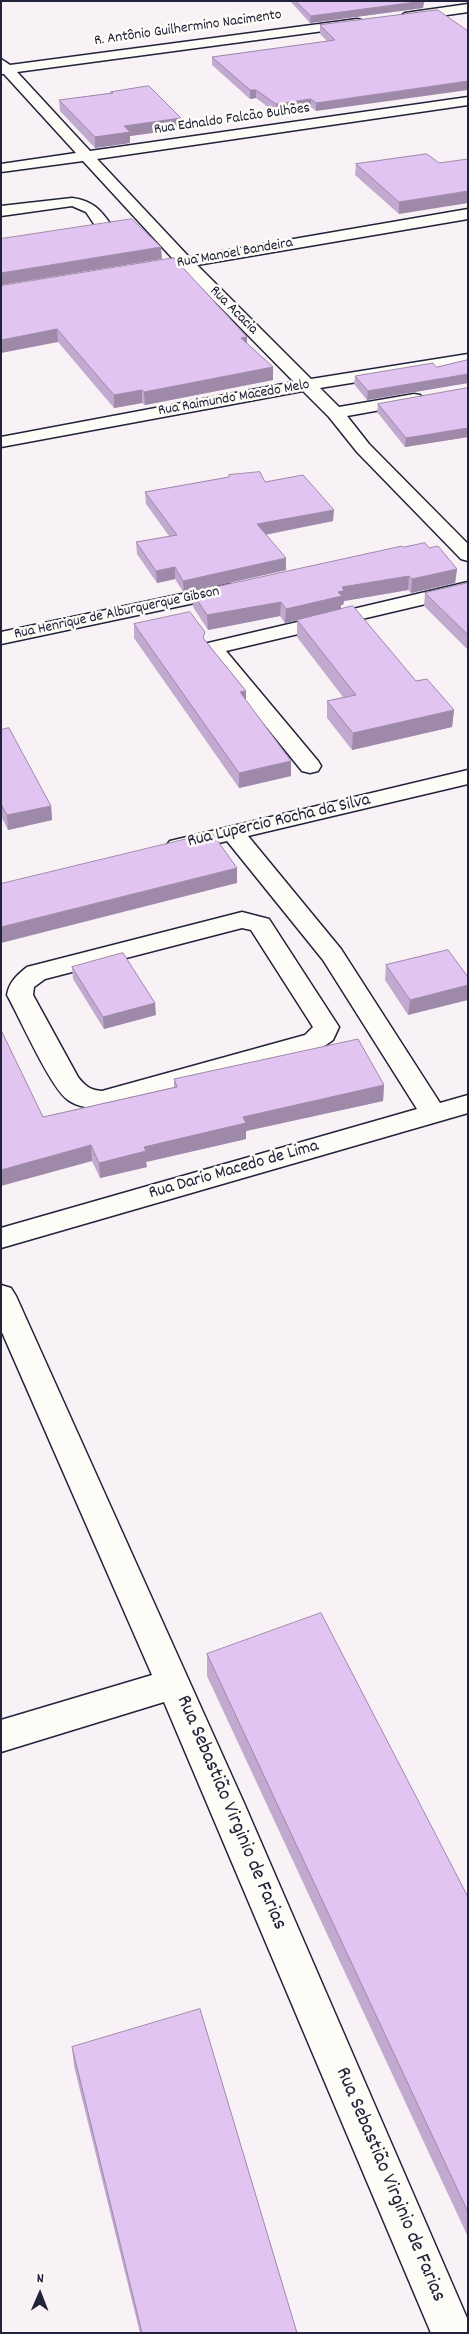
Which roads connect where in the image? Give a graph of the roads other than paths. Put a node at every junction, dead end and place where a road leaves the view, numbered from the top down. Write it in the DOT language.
graph roads {
  1 [pos="436,1"];
  2 [pos="468,8"];
  3 [pos="450,10"];
  4 [pos="391,18"];
  5 [pos="372,21"];
  6 [pos="468,23"];
  7 [pos="4,67"];
  8 [pos="468,101"];
  9 [pos="86,157"];
  10 [pos="1,168"];
  11 [pos="1,211"];
  12 [pos="468,214"];
  13 [pos="1,246"];
  14 [pos="185,262"];
  15 [pos="156,267"];
  16 [pos="468,359"];
  17 [pos="306,386"];
  18 [pos="429,396"];
  19 [pos="335,413"];
  20 [pos="1,442"];
  21 [pos="460,538"];
  22 [pos="432,544"];
  23 [pos="468,555"];
  24 [pos="248,586"];
  25 [pos="468,588"];
  26 [pos="1,638"];
  27 [pos="310,766"];
  28 [pos="468,777"];
  29 [pos="233,834"];
  30 [pos="156,851"];
  31 [pos="332,955"];
  32 [pos="291,971"];
  33 [pos="468,1104"];
  34 [pos="433,1114"];
  35 [pos="1,1238"];
  36 [pos="1,1296"];
  37 [pos="174,1684"];
  38 [pos="1,1736"];
  39 [pos="452,2333"];
  1 -- 3 [label="street"];
  2 -- 3 [label="street"];
  3 -- 4 [label="street"];
  3 -- 6 [label="street"];
  5 -- 7 [label="street, R. Antônio Guilhermino Nacimento"];
  7 -- 9 [label="street, Rua Acacia"];
  8 -- 9 [label="street, Rua Ednaldo Falcão Bulhões"];
  9 -- 10 [label="street, Rua Ednaldo Falcão Bulhões"];
  9 -- 14 [label="street, Rua Acacia"];
  11 -- 13 [label="street"];
  12 -- 14 [label="street, Rua Manoel Bandeira"];
  14 -- 15 [label="street, Rua Manoel Bandeira"];
  14 -- 17 [label="street, Rua Acacia"];
  16 -- 17 [label="street, Rua Raimundo Macedo Melo"];
  17 -- 19 [label="street, Rua Acacia"];
  17 -- 20 [label="street, Rua Raimundo Macedo Melo"];
  18 -- 19 [label="street"];
  19 -- 21 [label="street, Rua Acacia"];
  21 -- 22 [label="street"];
  21 -- 23 [label="street, Rua Acacia"];
  24 -- 26 [label="street, Rua Henrique de Alburquerque Gibson"];
  25 -- 27 [label="street"];
  28 -- 29 [label="street, Rua Lupercio Rocha da Silva"];
  29 -- 30 [label="street, Rua Lupercio Rocha da Silva"];
  29 -- 31 [label="street"];
  31 -- 32 [label="street"];
  31 -- 34 [label="street"];
  32 -- 32 [label="street"];
  33 -- 34 [label="street, Rua Dario Macedo de Lima"];
  34 -- 35 [label="street, Rua Dario Macedo de Lima"];
  36 -- 37 [label="street, Rua Sebastião Virginio de Farias"];
  37 -- 38 [label="street"];
  37 -- 39 [label="street, Rua Sebastião Virginio de Farias"];
}
